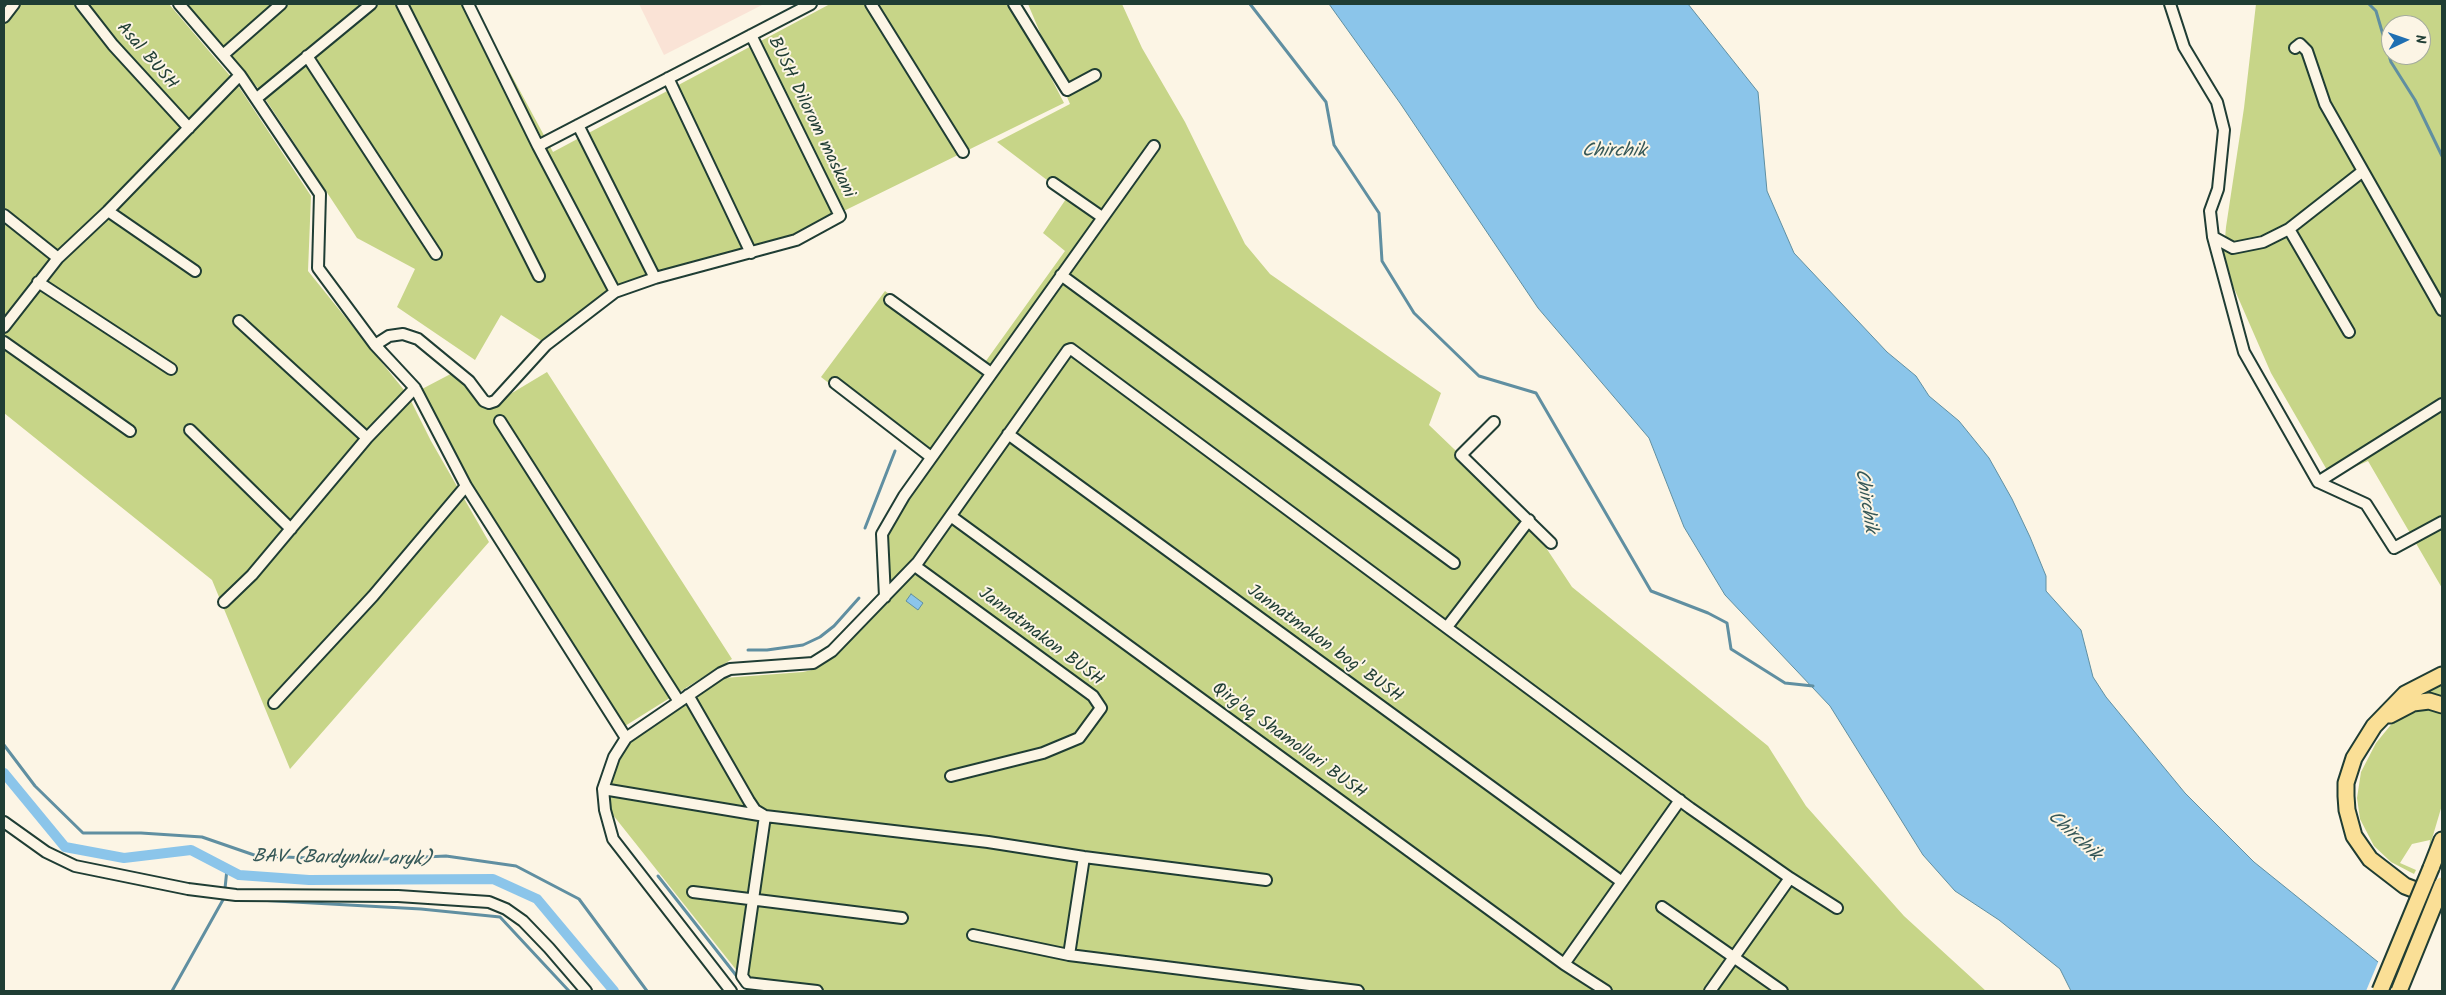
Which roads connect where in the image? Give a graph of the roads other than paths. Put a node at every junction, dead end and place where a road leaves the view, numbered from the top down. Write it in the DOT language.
graph roads {
  1 [pos="14,4"];
  2 [pos="81,4"];
  3 [pos="179,4"];
  4 [pos="281,4"];
  5 [pos="371,4"];
  6 [pos="402,4"];
  7 [pos="468,4"];
  8 [pos="811,4"];
  9 [pos="871,4"];
  10 [pos="1014,4"];
  11 [pos="2170,4"];
  12 [pos="4,17"];
  13 [pos="751,35"];
  14 [pos="2295,48"];
  15 [pos="223,55"];
  16 [pos="307,56"];
  17 [pos="240,74"];
  18 [pos="1095,75"];
  19 [pos="668,78"];
  20 [pos="257,98"];
  21 [pos="578,125"];
  22 [pos="189,128"];
  23 [pos="538,146"];
  24 [pos="1154,146"];
  25 [pos="962,152"];
  26 [pos="2363,171"];
  27 [pos="1053,183"];
  28 [pos="108,211"];
  29 [pos="4,215"];
  30 [pos="1102,218"];
  31 [pos="2289,229"];
  32 [pos="2213,237"];
  33 [pos="751,253"];
  34 [pos="436,254"];
  35 [pos="58,258"];
  36 [pos="195,271"];
  37 [pos="1061,275"];
  38 [pos="539,276"];
  39 [pos="655,278"];
  40 [pos="38,282"];
  41 [pos="615,292"];
  42 [pos="890,300"];
  43 [pos="2442,310"];
  44 [pos="239,321"];
  45 [pos="4,327"];
  46 [pos="2349,332"];
  47 [pos="4,342"];
  48 [pos="375,345"];
  49 [pos="171,369"];
  50 [pos="991,373"];
  51 [pos="835,383"];
  52 [pos="415,388"];
  53 [pos="2442,404"];
  54 [pos="500,421"];
  55 [pos="1494,422"];
  56 [pos="190,430"];
  57 [pos="130,431"];
  58 [pos="1008,434"];
  59 [pos="367,438"];
  60 [pos="931,457"];
  61 [pos="2318,482"];
  62 [pos="466,486"];
  63 [pos="952,517"];
  64 [pos="1529,520"];
  65 [pos="2442,522"];
  66 [pos="291,529"];
  67 [pos="1551,543"];
  68 [pos="1454,563"];
  69 [pos="915,566"];
  70 [pos="885,597"];
  71 [pos="224,602"];
  72 [pos="1447,627"];
  73 [pos="2442,675"];
  74 [pos="688,695"];
  75 [pos="678,700"];
  76 [pos="274,703"];
  77 [pos="2442,704"];
  78 [pos="2374,726"];
  79 [pos="626,738"];
  80 [pos="950,776"];
  81 [pos="603,789"];
  82 [pos="1680,800"];
  83 [pos="765,816"];
  84 [pos="4,822"];
  85 [pos="2442,840"];
  86 [pos="1084,857"];
  87 [pos="1790,878"];
  88 [pos="1266,880"];
  89 [pos="1622,882"];
  90 [pos="2442,885"];
  91 [pos="693,892"];
  92 [pos="752,900"];
  93 [pos="2442,900"];
  94 [pos="1662,907"];
  95 [pos="1837,908"];
  96 [pos="902,918"];
  97 [pos="974,935"];
  98 [pos="1069,955"];
  99 [pos="1733,959"];
  100 [pos="1564,964"];
  101 [pos="747,983"];
  102 [pos="586,991"];
  103 [pos="731,991"];
  104 [pos="736,991"];
  105 [pos="817,991"];
  106 [pos="1358,991"];
  107 [pos="1606,991"];
  108 [pos="1710,991"];
  109 [pos="1782,991"];
  110 [pos="2380,991"];
  111 [pos="2399,991"];
  1 -- 12 [label="street"];
  2 -- 22 [label="street, Asal BUSH"];
  3 -- 15 [label="street"];
  4 -- 15 [label="street"];
  5 -- 16 [label="street"];
  6 -- 38 [label="street"];
  7 -- 23 [label="street"];
  8 -- 13 [label="street"];
  9 -- 25 [label="street"];
  10 -- 18 [label="street"];
  11 -- 32 [label="street"];
  13 -- 19 [label="street"];
  13 -- 33 [label="street, BUSH Dilorom maskani"];
  14 -- 26 [label="street"];
  15 -- 17 [label="street"];
  16 -- 20 [label="street"];
  16 -- 34 [label="street"];
  17 -- 20 [label="street"];
  17 -- 22 [label="street"];
  19 -- 21 [label="street"];
  19 -- 33 [label="street"];
  20 -- 48 [label="street"];
  21 -- 23 [label="street"];
  21 -- 39 [label="street"];
  22 -- 28 [label="street"];
  23 -- 41 [label="street"];
  24 -- 30 [label="street"];
  26 -- 31 [label="street"];
  26 -- 43 [label="street"];
  27 -- 30 [label="street"];
  28 -- 35 [label="street"];
  28 -- 36 [label="street"];
  29 -- 35 [label="street"];
  30 -- 37 [label="street"];
  31 -- 32 [label="street"];
  31 -- 46 [label="street"];
  32 -- 61 [label="street"];
  33 -- 39 [label="street"];
  35 -- 40 [label="street"];
  37 -- 50 [label="street"];
  37 -- 68 [label="street"];
  39 -- 41 [label="street"];
  40 -- 45 [label="street"];
  40 -- 49 [label="street"];
  41 -- 48 [label="street"];
  42 -- 50 [label="street"];
  44 -- 59 [label="street"];
  47 -- 57 [label="street"];
  48 -- 52 [label="street"];
  50 -- 60 [label="street"];
  51 -- 60 [label="street"];
  52 -- 59 [label="street"];
  52 -- 62 [label="street"];
  53 -- 61 [label="street"];
  54 -- 75 [label="street"];
  55 -- 64 [label="street"];
  56 -- 66 [label="street"];
  58 -- 63 [label="street"];
  58 -- 72 [label="street"];
  58 -- 89 [label="street, Jannatmakon bog' BUSH"];
  59 -- 66 [label="street"];
  60 -- 70 [label="street"];
  61 -- 65 [label="street"];
  62 -- 76 [label="street"];
  62 -- 79 [label="street"];
  63 -- 69 [label="street"];
  63 -- 100 [label="street, Qirg'oq Shamollari BUSH"];
  64 -- 67 [label="street"];
  64 -- 72 [label="street"];
  66 -- 71 [label="street"];
  69 -- 70 [label="street"];
  69 -- 80 [label="street, Jannatmakon BUSH"];
  70 -- 74 [label="street"];
  72 -- 82 [label="street"];
  73 -- 78 [label="highway"];
  74 -- 75 [label="street"];
  74 -- 83 [label="street"];
  75 -- 79 [label="street"];
  77 -- 78 [label="highway"];
  78 -- 93 [label="highway"];
  79 -- 81 [label="street"];
  81 -- 83 [label="street"];
  81 -- 103 [label="street"];
  82 -- 87 [label="street"];
  82 -- 89 [label="street"];
  83 -- 86 [label="street"];
  83 -- 92 [label="street"];
  84 -- 102 [label="street"];
  85 -- 110 [label="highway, bridge"];
  86 -- 88 [label="street"];
  86 -- 98 [label="street"];
  87 -- 95 [label="street"];
  87 -- 99 [label="street"];
  89 -- 100 [label="street"];
  90 -- 111 [label="highway, bridge"];
  91 -- 92 [label="street"];
  92 -- 96 [label="street"];
  92 -- 101 [label="street"];
  94 -- 99 [label="street"];
  97 -- 98 [label="street"];
  98 -- 106 [label="street"];
  99 -- 108 [label="street"];
  99 -- 109 [label="street"];
  100 -- 107 [label="street, Qirg'oq Shamollari BUSH"];
  101 -- 104 [label="street"];
  101 -- 105 [label="street"];
}
